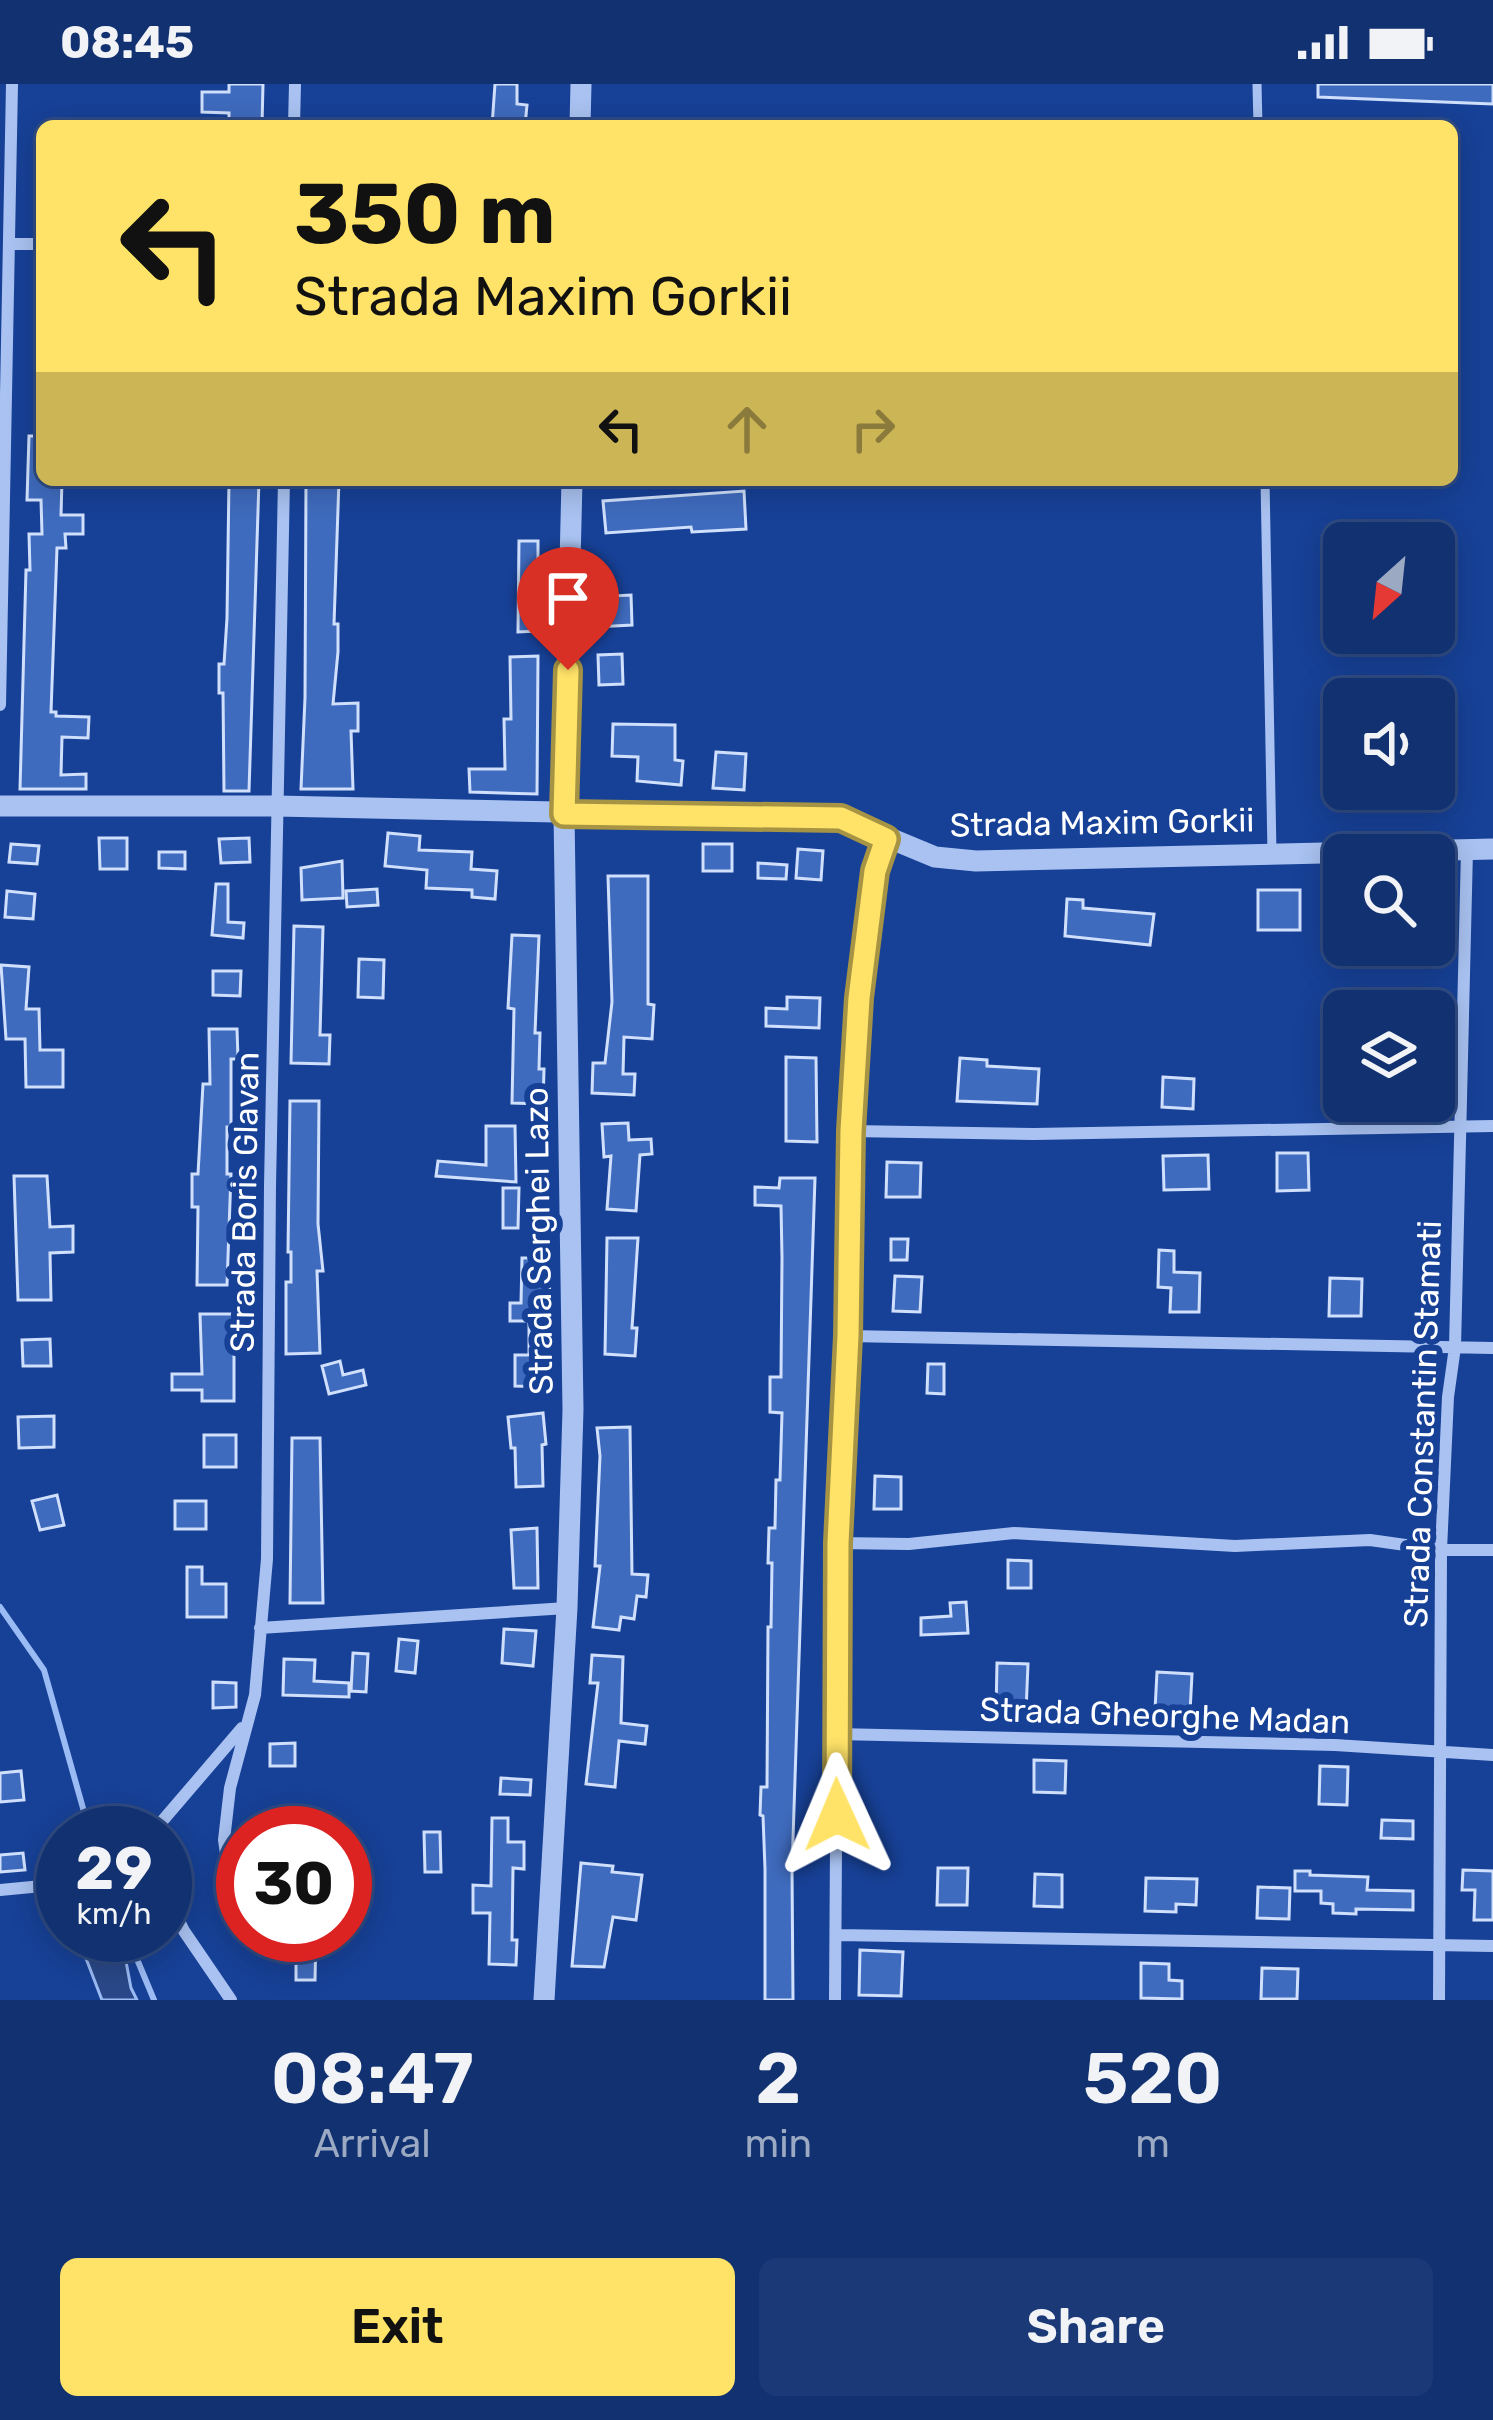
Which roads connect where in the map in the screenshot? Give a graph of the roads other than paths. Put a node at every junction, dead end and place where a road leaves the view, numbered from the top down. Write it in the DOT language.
graph roads {
  1 [pos="12,84"];
  2 [pos="295,84"];
  3 [pos="581,84"];
  4 [pos="1257,84"];
  5 [pos="294,120"];
  6 [pos="580,120"];
  7 [pos="1258,120"];
  8 [pos="11,244"];
  9 [pos="36,244"];
  10 [pos="2,439"];
  11 [pos="284,486"];
  12 [pos="572,486"];
  13 [pos="1264,486"];
  14 [pos="0,705"];
  15 [pos="0,806"];
  16 [pos="276,806"];
  17 [pos="564,814"];
  18 [pos="886,839"];
  19 [pos="1493,849"];
  20 [pos="1467,850"];
  21 [pos="1272,853"];
  22 [pos="1460,1126"];
  23 [pos="1493,1126"];
  24 [pos="851,1131"];
  25 [pos="848,1336"];
  26 [pos="1456,1348"];
  27 [pos="1493,1348"];
  28 [pos="838,1543"];
  29 [pos="1441,1550"];
  30 [pos="1493,1550"];
  31 [pos="567,1608"];
  32 [pos="260,1628"];
  33 [pos="247,1723"];
  34 [pos="836,1734"];
  35 [pos="1440,1754"];
  36 [pos="1493,1755"];
  37 [pos="175,1806"];
  38 [pos="228,1806"];
  39 [pos="36,1887"];
  40 [pos="0,1890"];
  41 [pos="838,1935"];
  42 [pos="192,1943"];
  43 [pos="1438,1946"];
  44 [pos="1493,1946"];
  45 [pos="231,2000"];
  46 [pos="544,2000"];
  47 [pos="835,2000"];
  48 [pos="1439,2000"];
  1 -- 8 [label="street"];
  2 -- 5 [label="street"];
  3 -- 6 [label="street"];
  4 -- 7 [label="lane"];
  8 -- 9 [label="street"];
  8 -- 10 [label="street"];
  10 -- 14 [label="street"];
  11 -- 16 [label="street, Strada Boris Glavan"];
  12 -- 17 [label="street, Strada Serghei Lazo"];
  13 -- 21 [label="lane"];
  15 -- 16 [label="street, Strada Maxim Gorkii"];
  16 -- 17 [label="street, Strada Maxim Gorkii"];
  16 -- 32 [label="street, Strada Boris Glavan"];
  17 -- 18 [label="street, Strada Maxim Gorkii"];
  17 -- 31 [label="street, Strada Serghei Lazo"];
  18 -- 21 [label="street, Strada Maxim Gorkii"];
  18 -- 24 [label="street"];
  19 -- 20 [label="street, Strada Maxim Gorkii"];
  20 -- 21 [label="street, Strada Maxim Gorkii"];
  20 -- 22 [label="street, Strada Constantin Stamati"];
  22 -- 23 [label="street"];
  22 -- 24 [label="street"];
  22 -- 26 [label="street, Strada Constantin Stamati"];
  24 -- 25 [label="street"];
  25 -- 26 [label="street"];
  25 -- 28 [label="street"];
  26 -- 27 [label="street"];
  26 -- 29 [label="street, Strada Constantin Stamati"];
  28 -- 29 [label="street"];
  28 -- 34 [label="street"];
  29 -- 30 [label="street"];
  29 -- 35 [label="street, Strada Constantin Stamati"];
  31 -- 32 [label="street"];
  31 -- 46 [label="street, Strada Serghei Lazo"];
  32 -- 33 [label="street, Strada Boris Glavan"];
  33 -- 37 [label="street"];
  33 -- 38 [label="street, Strada Boris Glavan"];
  34 -- 35 [label="street, Strada Gheorghe Madan"];
  34 -- 41 [label="street"];
  35 -- 36 [label="street, Strada Gheorghe Madan"];
  35 -- 43 [label="street, Strada Constantin Stamati"];
  39 -- 40 [label="street"];
  41 -- 43 [label="street"];
  41 -- 47 [label="street"];
  42 -- 45 [label="street"];
  43 -- 44 [label="street"];
  43 -- 48 [label="street, Strada Constantin Stamati"];
}
